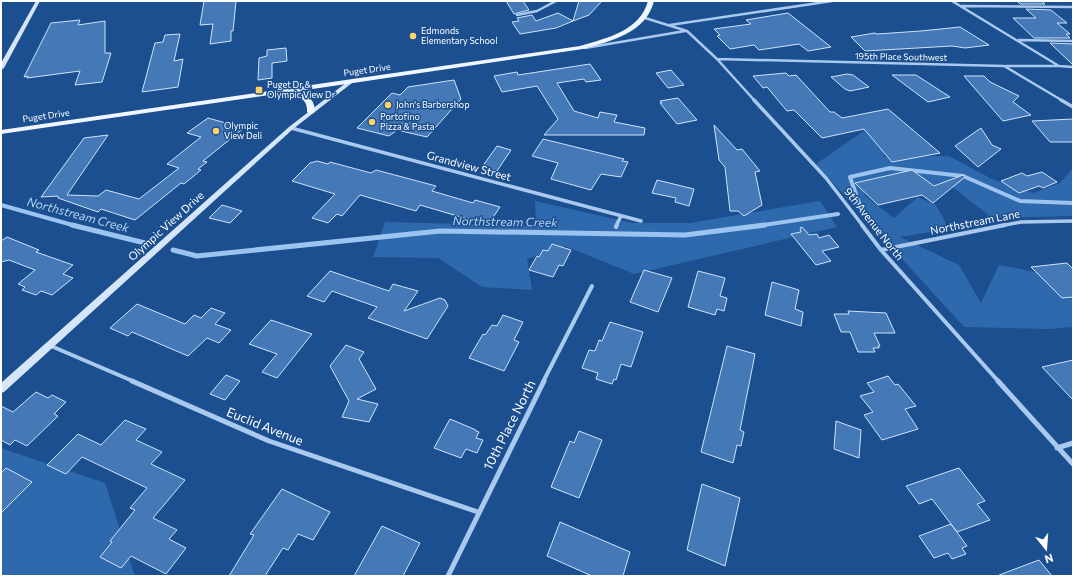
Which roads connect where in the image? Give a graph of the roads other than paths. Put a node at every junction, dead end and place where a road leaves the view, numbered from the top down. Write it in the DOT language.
graph roads {
  1 [pos="38,1"];
  2 [pos="556,1"];
  3 [pos="651,1"];
  4 [pos="832,1"];
  5 [pos="952,1"];
  6 [pos="962,6"];
  7 [pos="1073,7"];
  8 [pos="517,15"];
  9 [pos="645,18"];
  10 [pos="667,25"];
  11 [pos="687,31"];
  12 [pos="1019,40"];
  13 [pos="1073,41"];
  14 [pos="581,48"];
  15 [pos="717,59"];
  16 [pos="1004,66"];
  17 [pos="1059,66"];
  18 [pos="1073,66"];
  19 [pos="1,68"];
  20 [pos="349,83"];
  21 [pos="293,91"];
  22 [pos="1073,107"];
  23 [pos="312,112"];
  24 [pos="291,128"];
  25 [pos="1,132"];
  26 [pos="621,216"];
  27 [pos="642,221"];
  28 [pos="1073,221"];
  29 [pos="616,227"];
  30 [pos="881,250"];
  31 [pos="592,286"];
  32 [pos="51,346"];
  33 [pos="1,389"];
  34 [pos="1073,444"];
  35 [pos="1057,448"];
  36 [pos="1073,464"];
  37 [pos="478,512"];
  38 [pos="448,576"];
  1 -- 19 [label="main road"];
  2 -- 8 [label="street"];
  3 -- 9 [label="main road"];
  4 -- 10 [label="street"];
  5 -- 6 [label="street"];
  6 -- 7 [label="street"];
  6 -- 12 [label="street"];
  9 -- 10 [label="street, 9th Avenue North"];
  9 -- 14 [label="main road"];
  10 -- 11 [label="street, 9th Avenue North"];
  11 -- 14 [label="street, Puget Drive"];
  11 -- 15 [label="street, 9th Avenue North"];
  12 -- 13 [label="street"];
  12 -- 17 [label="street"];
  14 -- 20 [label="main road, Puget Drive"];
  15 -- 16 [label="street, 195th Place Southwest"];
  15 -- 30 [label="street, 9th Avenue North"];
  16 -- 17 [label="street"];
  16 -- 22 [label="street, 195th Place Southwest"];
  17 -- 18 [label="street"];
  20 -- 21 [label="main road, Puget Drive"];
  20 -- 23 [label="main road, Olympic View Drive"];
  21 -- 23 [label="main road"];
  21 -- 25 [label="main road, Puget Drive"];
  23 -- 24 [label="main road, Olympic View Drive"];
  24 -- 26 [label="street, Grandview Street"];
  24 -- 32 [label="main road, Olympic View Drive"];
  26 -- 27 [label="street, Grandview Street"];
  26 -- 29 [label="street"];
  28 -- 30 [label="street, Northstream Lane"];
  30 -- 35 [label="street, 9th Avenue North"];
  31 -- 37 [label="street, 10th Place North"];
  32 -- 33 [label="main road, Olympic View Drive"];
  32 -- 37 [label="street, Euclid Avenue"];
  34 -- 35 [label="street"];
  35 -- 36 [label="street, 9th Avenue North"];
  37 -- 38 [label="street, 10th Place North"];
}
